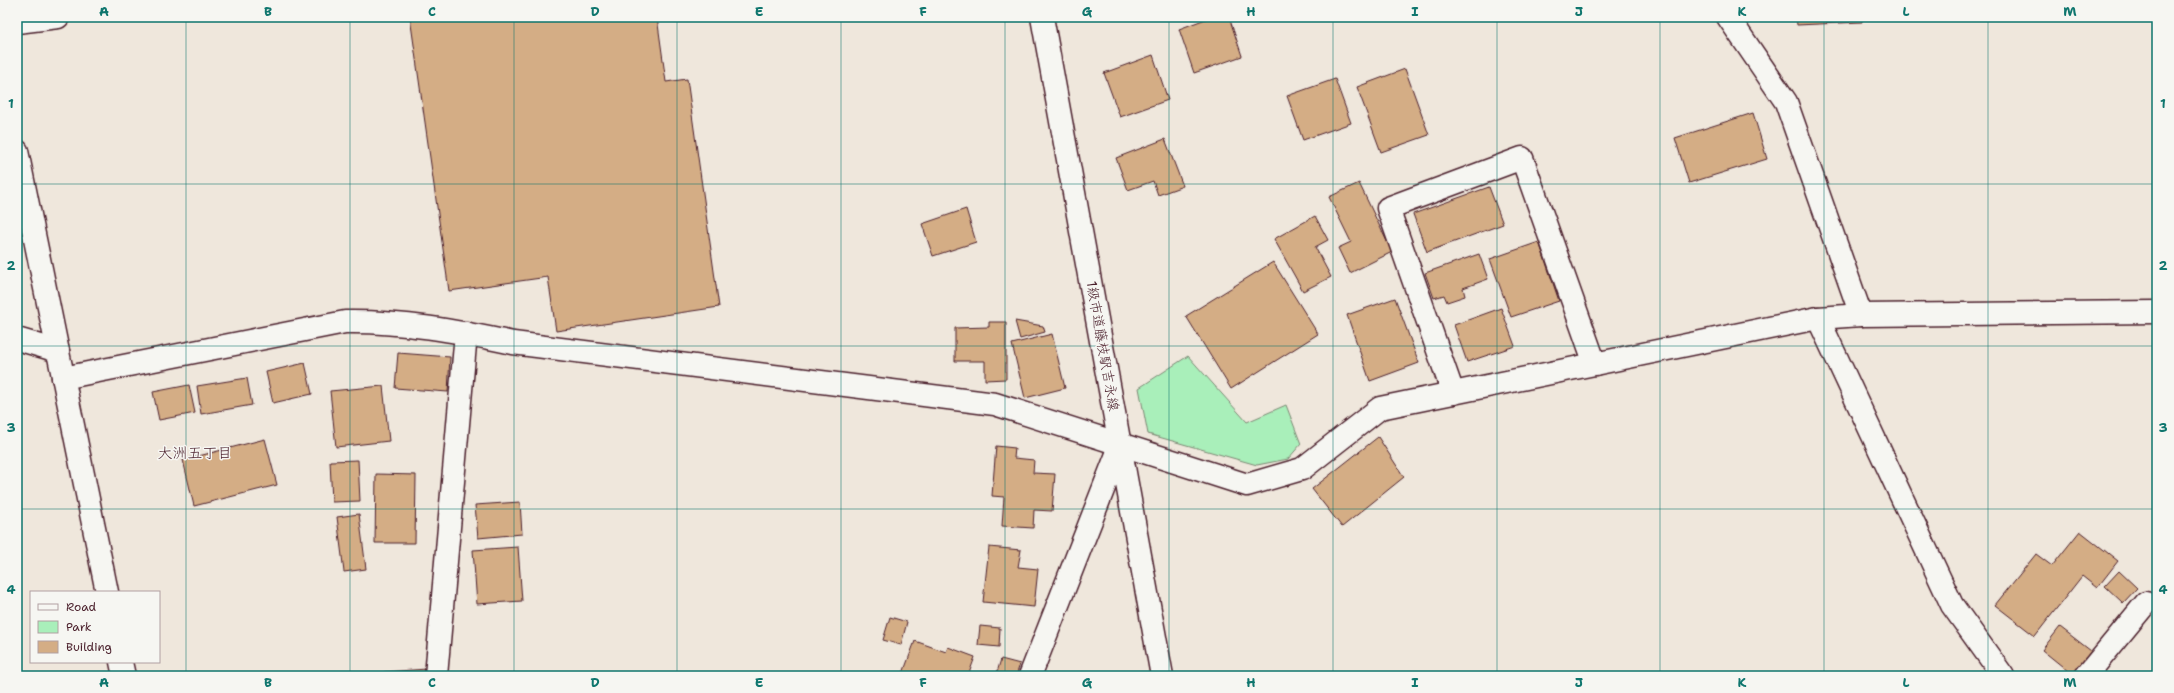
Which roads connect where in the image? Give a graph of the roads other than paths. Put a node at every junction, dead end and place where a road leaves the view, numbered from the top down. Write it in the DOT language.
graph roads {
  1 [pos="58,17"];
  2 [pos="1042,17"];
  3 [pos="1728,17"];
  4 [pos="17,22"];
  5 [pos="17,151"];
  6 [pos="2157,312"];
  7 [pos="1861,315"];
  8 [pos="1818,318"];
  9 [pos="466,333"];
  10 [pos="17,339"];
  11 [pos="58,351"];
  12 [pos="1595,364"];
  13 [pos="63,378"];
  14 [pos="1453,393"];
  15 [pos="1121,444"];
  16 [pos="107,591"];
  17 [pos="2146,603"];
  18 [pos="121,663"];
  19 [pos="124,676"];
  20 [pos="436,676"];
  21 [pos="1030,676"];
  22 [pos="1162,676"];
  23 [pos="2003,676"];
  24 [pos="2086,676"];
  1 -- 4 [label="street"];
  2 -- 15 [label="street, 1級市道藤枝駅吉永線"];
  3 -- 7 [label="street"];
  5 -- 11 [label="street"];
  6 -- 7 [label="street"];
  7 -- 8 [label="street"];
  8 -- 12 [label="street"];
  8 -- 23 [label="street"];
  9 -- 13 [label="street"];
  9 -- 15 [label="street"];
  9 -- 20 [label="street"];
  10 -- 11 [label="street"];
  11 -- 13 [label="street"];
  12 -- 14 [label="street"];
  12 -- 14 [label="street"];
  13 -- 16 [label="street"];
  14 -- 15 [label="street"];
  15 -- 21 [label="street"];
  15 -- 22 [label="street, 1級市道藤枝駅吉永線"];
  17 -- 24 [label="street"];
  18 -- 19 [label="street"];
}
